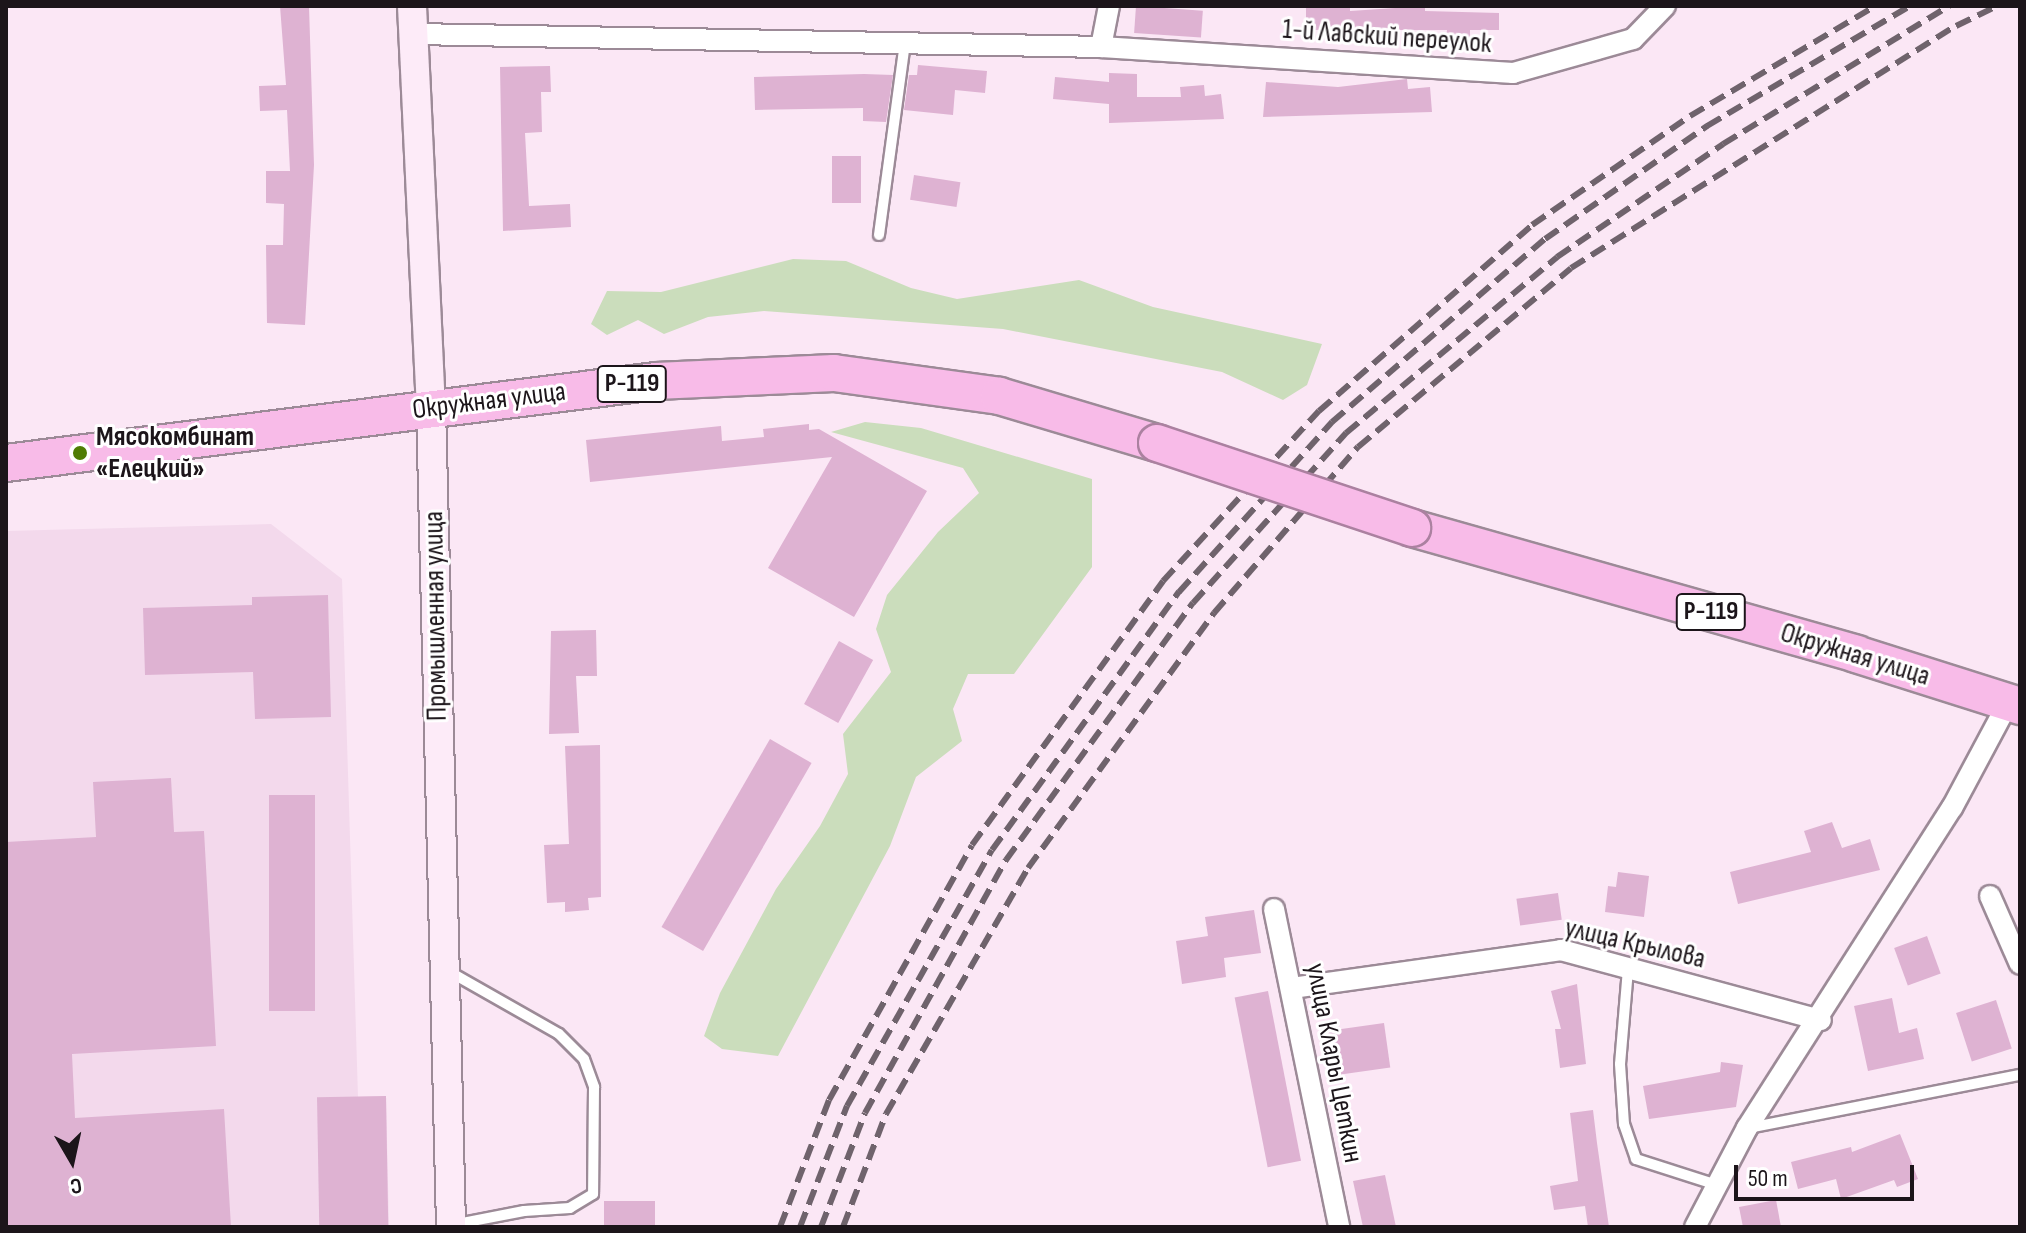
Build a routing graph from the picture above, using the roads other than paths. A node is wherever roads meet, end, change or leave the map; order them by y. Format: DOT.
graph roads {
  1 [pos="412,6"];
  2 [pos="1109,6"];
  3 [pos="1665,6"];
  4 [pos="414,34"];
  5 [pos="905,43"];
  6 [pos="1101,47"];
  7 [pos="879,235"];
  8 [pos="431,407"];
  9 [pos="6,463"];
  10 [pos="2014,704"];
  11 [pos="1990,896"];
  12 [pos="1274,909"];
  13 [pos="2020,964"];
  14 [pos="445,969"];
  15 [pos="1628,969"];
  16 [pos="1292,988"];
  17 [pos="1821,1020"];
  18 [pos="2020,1075"];
  19 [pos="1747,1128"];
  20 [pos="1718,1185"];
  21 [pos="450,1226"];
  22 [pos="1339,1227"];
  23 [pos="1695,1227"];
  1 -- 4 [label="street, Промышленная улица"];
  2 -- 6 [label="street"];
  3 -- 6 [label="street, 1-й Лавский переулок"];
  4 -- 5 [label="street, 1-й Лавский переулок"];
  4 -- 8 [label="street, Промышленная улица"];
  5 -- 6 [label="street, 1-й Лавский переулок"];
  5 -- 7 [label="lane"];
  8 -- 9 [label="highway, Окружная улица / Р-119"];
  8 -- 10 [label="highway, Окружная улица / Р-119, bridge"];
  8 -- 14 [label="street, Промышленная улица"];
  10 -- 17 [label="street"];
  11 -- 13 [label="street"];
  12 -- 16 [label="street, улица Клары Цеткин"];
  14 -- 21 [label="street, Промышленная улица"];
  14 -- 21 [label="lane"];
  15 -- 16 [label="street, улица Крылова"];
  15 -- 17 [label="street, улица Крылова"];
  15 -- 20 [label="lane"];
  16 -- 22 [label="street, улица Клары Цеткин"];
  17 -- 19 [label="street"];
  18 -- 19 [label="lane"];
  19 -- 20 [label="street"];
  20 -- 23 [label="street"];
}
